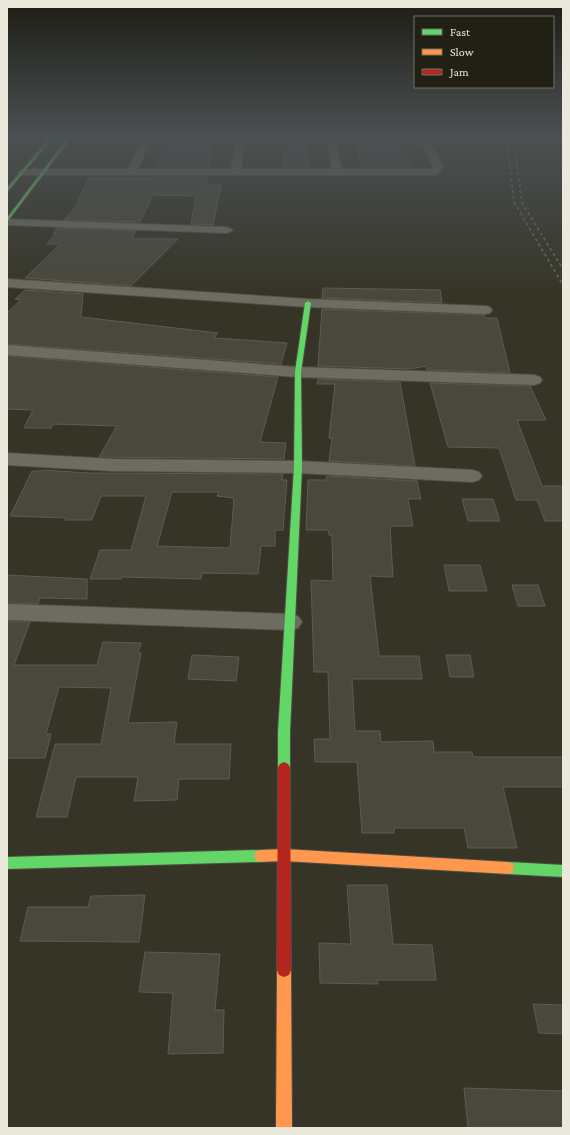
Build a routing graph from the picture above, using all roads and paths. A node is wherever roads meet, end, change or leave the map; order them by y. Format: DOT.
graph roads {
  1 [pos="30,190"];
  2 [pos="7,221"];
  3 [pos="227,230"];
  4 [pos="7,283"];
  5 [pos="308,303"];
  6 [pos="485,310"];
  7 [pos="7,350"];
  8 [pos="298,372"];
  9 [pos="534,380"];
  10 [pos="7,459"];
  11 [pos="298,467"];
  12 [pos="472,476"];
  13 [pos="7,612"];
  14 [pos="290,622"];
  15 [pos="284,856"];
  16 [pos="7,863"];
  17 [pos="563,871"];
  18 [pos="284,1128"];
  1 -- 2 [label="street"];
  2 -- 3 [label="street"];
  4 -- 5 [label="street"];
  5 -- 6 [label="street"];
  5 -- 8 [label="street"];
  7 -- 8 [label="street"];
  8 -- 9 [label="street"];
  8 -- 11 [label="street"];
  10 -- 11 [label="street"];
  11 -- 12 [label="street"];
  11 -- 14 [label="street"];
  13 -- 14 [label="street"];
  14 -- 15 [label="street"];
  15 -- 16 [label="street"];
  15 -- 17 [label="street"];
  15 -- 18 [label="street"];
}
